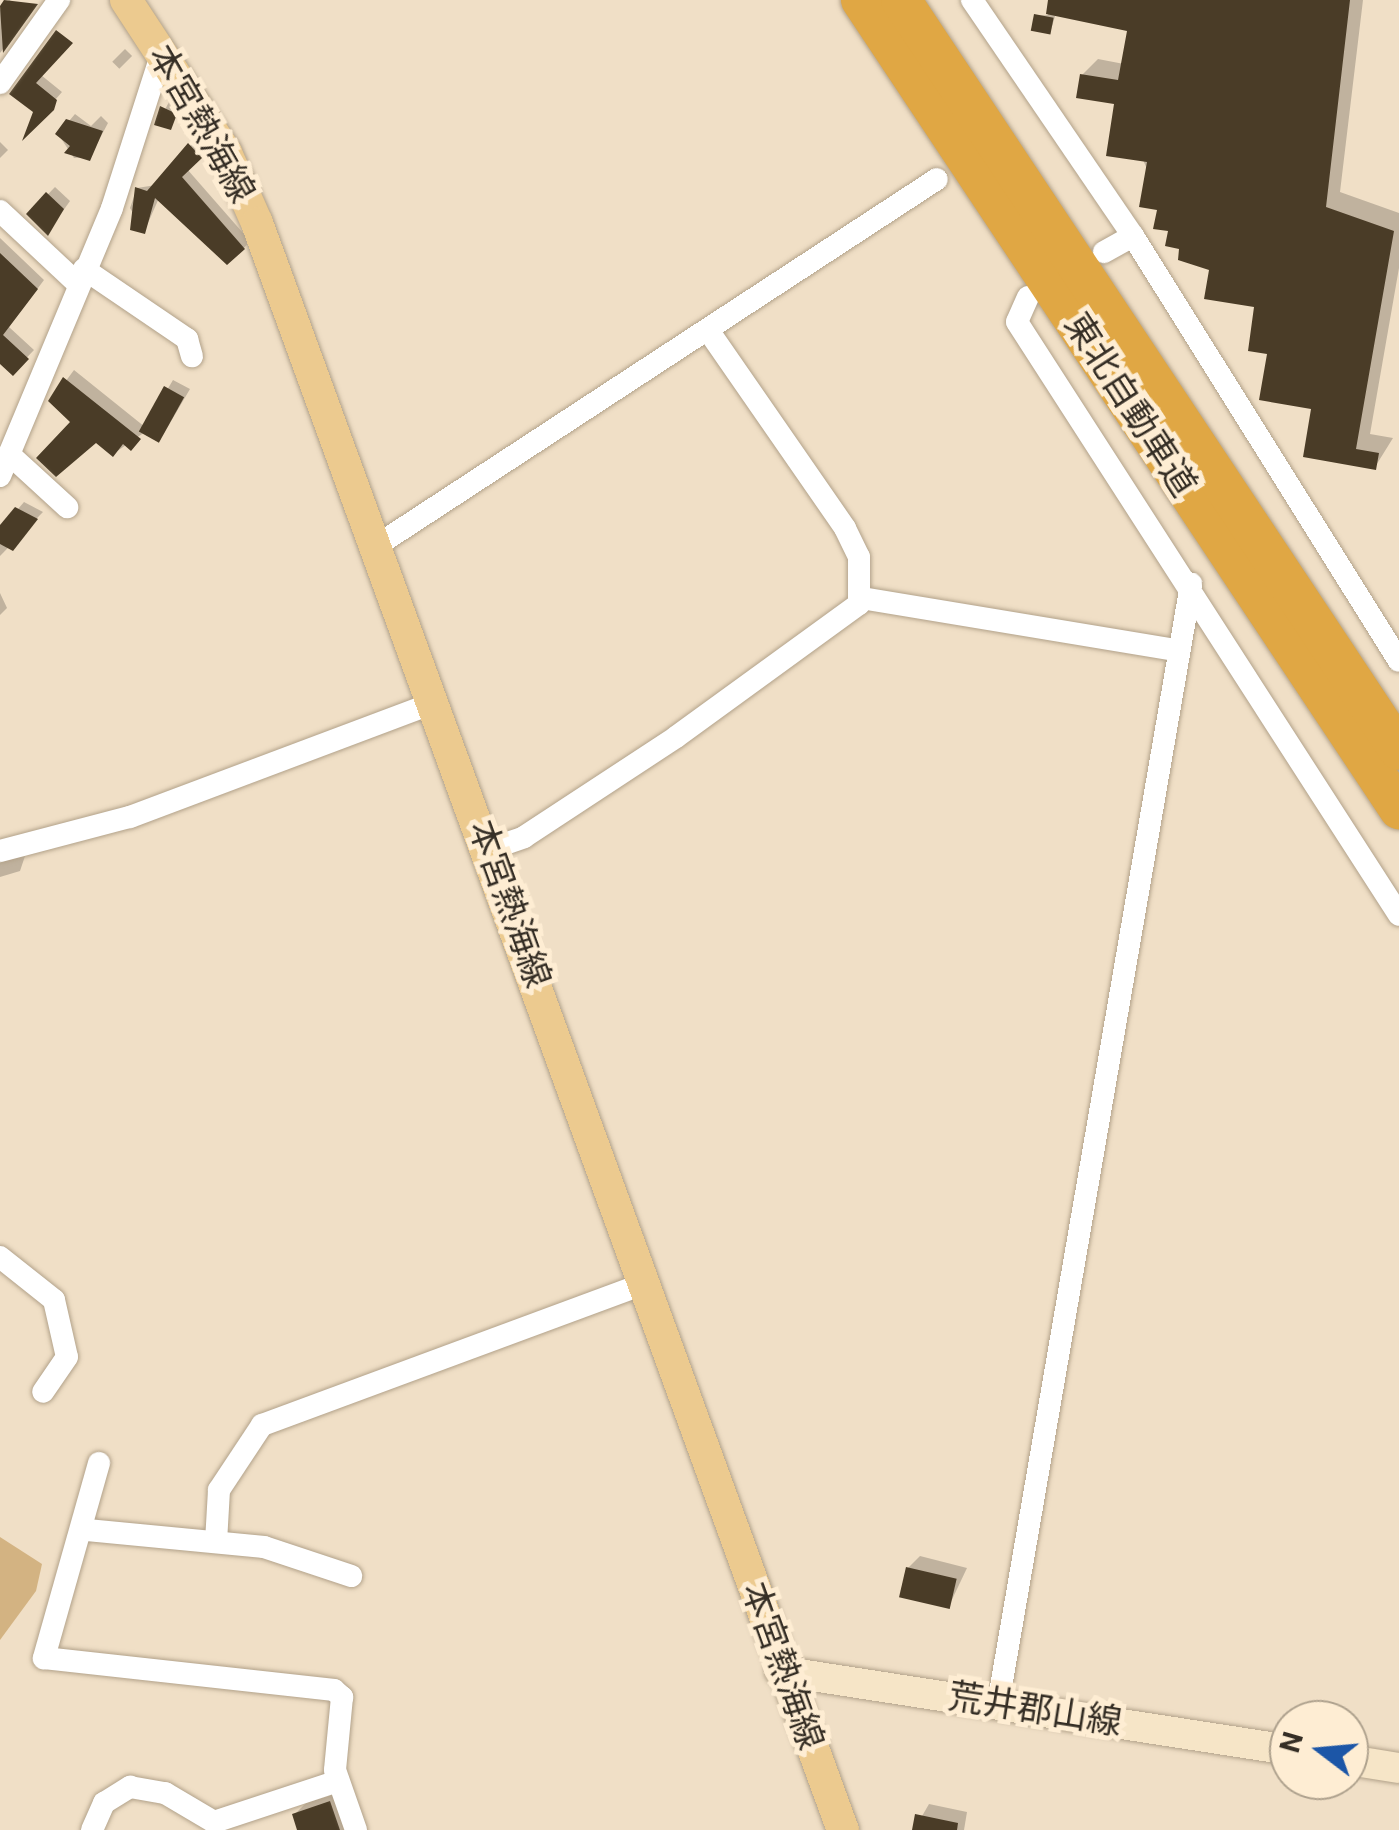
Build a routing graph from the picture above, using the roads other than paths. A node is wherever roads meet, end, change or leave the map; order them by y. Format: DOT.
graph roads {
  1 [pos="60,0"];
  2 [pos="126,0"];
  3 [pos="861,0"];
  4 [pos="900,0"];
  5 [pos="972,0"];
  6 [pos="162,52"];
  7 [pos="0,83"];
  8 [pos="936,179"];
  9 [pos="0,211"];
  10 [pos="1133,236"];
  11 [pos="1104,252"];
  12 [pos="80,276"];
  13 [pos="1028,298"];
  14 [pos="708,330"];
  15 [pos="192,356"];
  16 [pos="5,465"];
  17 [pos="67,508"];
  18 [pos="376,546"];
  19 [pos="1191,584"];
  20 [pos="861,598"];
  21 [pos="1176,650"];
  22 [pos="1399,661"];
  23 [pos="434,702"];
  24 [pos="1399,750"];
  25 [pos="1399,809"];
  26 [pos="490,849"];
  27 [pos="0,851"];
  28 [pos="1399,915"];
  29 [pos="0,1256"];
  30 [pos="645,1283"];
  31 [pos="43,1392"];
  32 [pos="99,1463"];
  33 [pos="87,1530"];
  34 [pos="216,1542"];
  35 [pos="351,1576"];
  36 [pos="780,1672"];
  37 [pos="998,1704"];
  38 [pos="1269,1747"];
  39 [pos="1369,1763"];
  40 [pos="1399,1768"];
  41 [pos="338,1780"];
  42 [pos="92,1830"];
  43 [pos="356,1830"];
  44 [pos="843,1830"];
  1 -- 7 [label="street"];
  2 -- 6 [label="main road, 本宮熱海線"];
  3 -- 25 [label="highway, 東北自動車道"];
  4 -- 24 [label="highway, 東北自動車道"];
  5 -- 10 [label="street"];
  6 -- 12 [label="street"];
  6 -- 18 [label="main road, 本宮熱海線"];
  8 -- 14 [label="street"];
  9 -- 12 [label="street"];
  10 -- 11 [label="street"];
  10 -- 22 [label="street"];
  12 -- 15 [label="street"];
  12 -- 16 [label="street"];
  13 -- 19 [label="street"];
  14 -- 18 [label="street"];
  14 -- 20 [label="street"];
  16 -- 17 [label="street"];
  18 -- 23 [label="main road, 本宮熱海線"];
  19 -- 21 [label="street"];
  19 -- 28 [label="street"];
  20 -- 21 [label="street"];
  20 -- 26 [label="street"];
  21 -- 37 [label="street"];
  23 -- 26 [label="main road, 本宮熱海線"];
  23 -- 27 [label="street"];
  26 -- 30 [label="main road, 本宮熱海線"];
  29 -- 31 [label="street"];
  30 -- 34 [label="street"];
  30 -- 36 [label="main road, 本宮熱海線"];
  32 -- 33 [label="street"];
  33 -- 34 [label="street"];
  33 -- 41 [label="street"];
  34 -- 35 [label="street"];
  36 -- 37 [label="main road, 荒井郡山線"];
  36 -- 44 [label="main road, 本宮熱海線"];
  37 -- 38 [label="main road, 荒井郡山線"];
  39 -- 40 [label="main road"];
  41 -- 42 [label="street"];
  41 -- 43 [label="street"];
}
